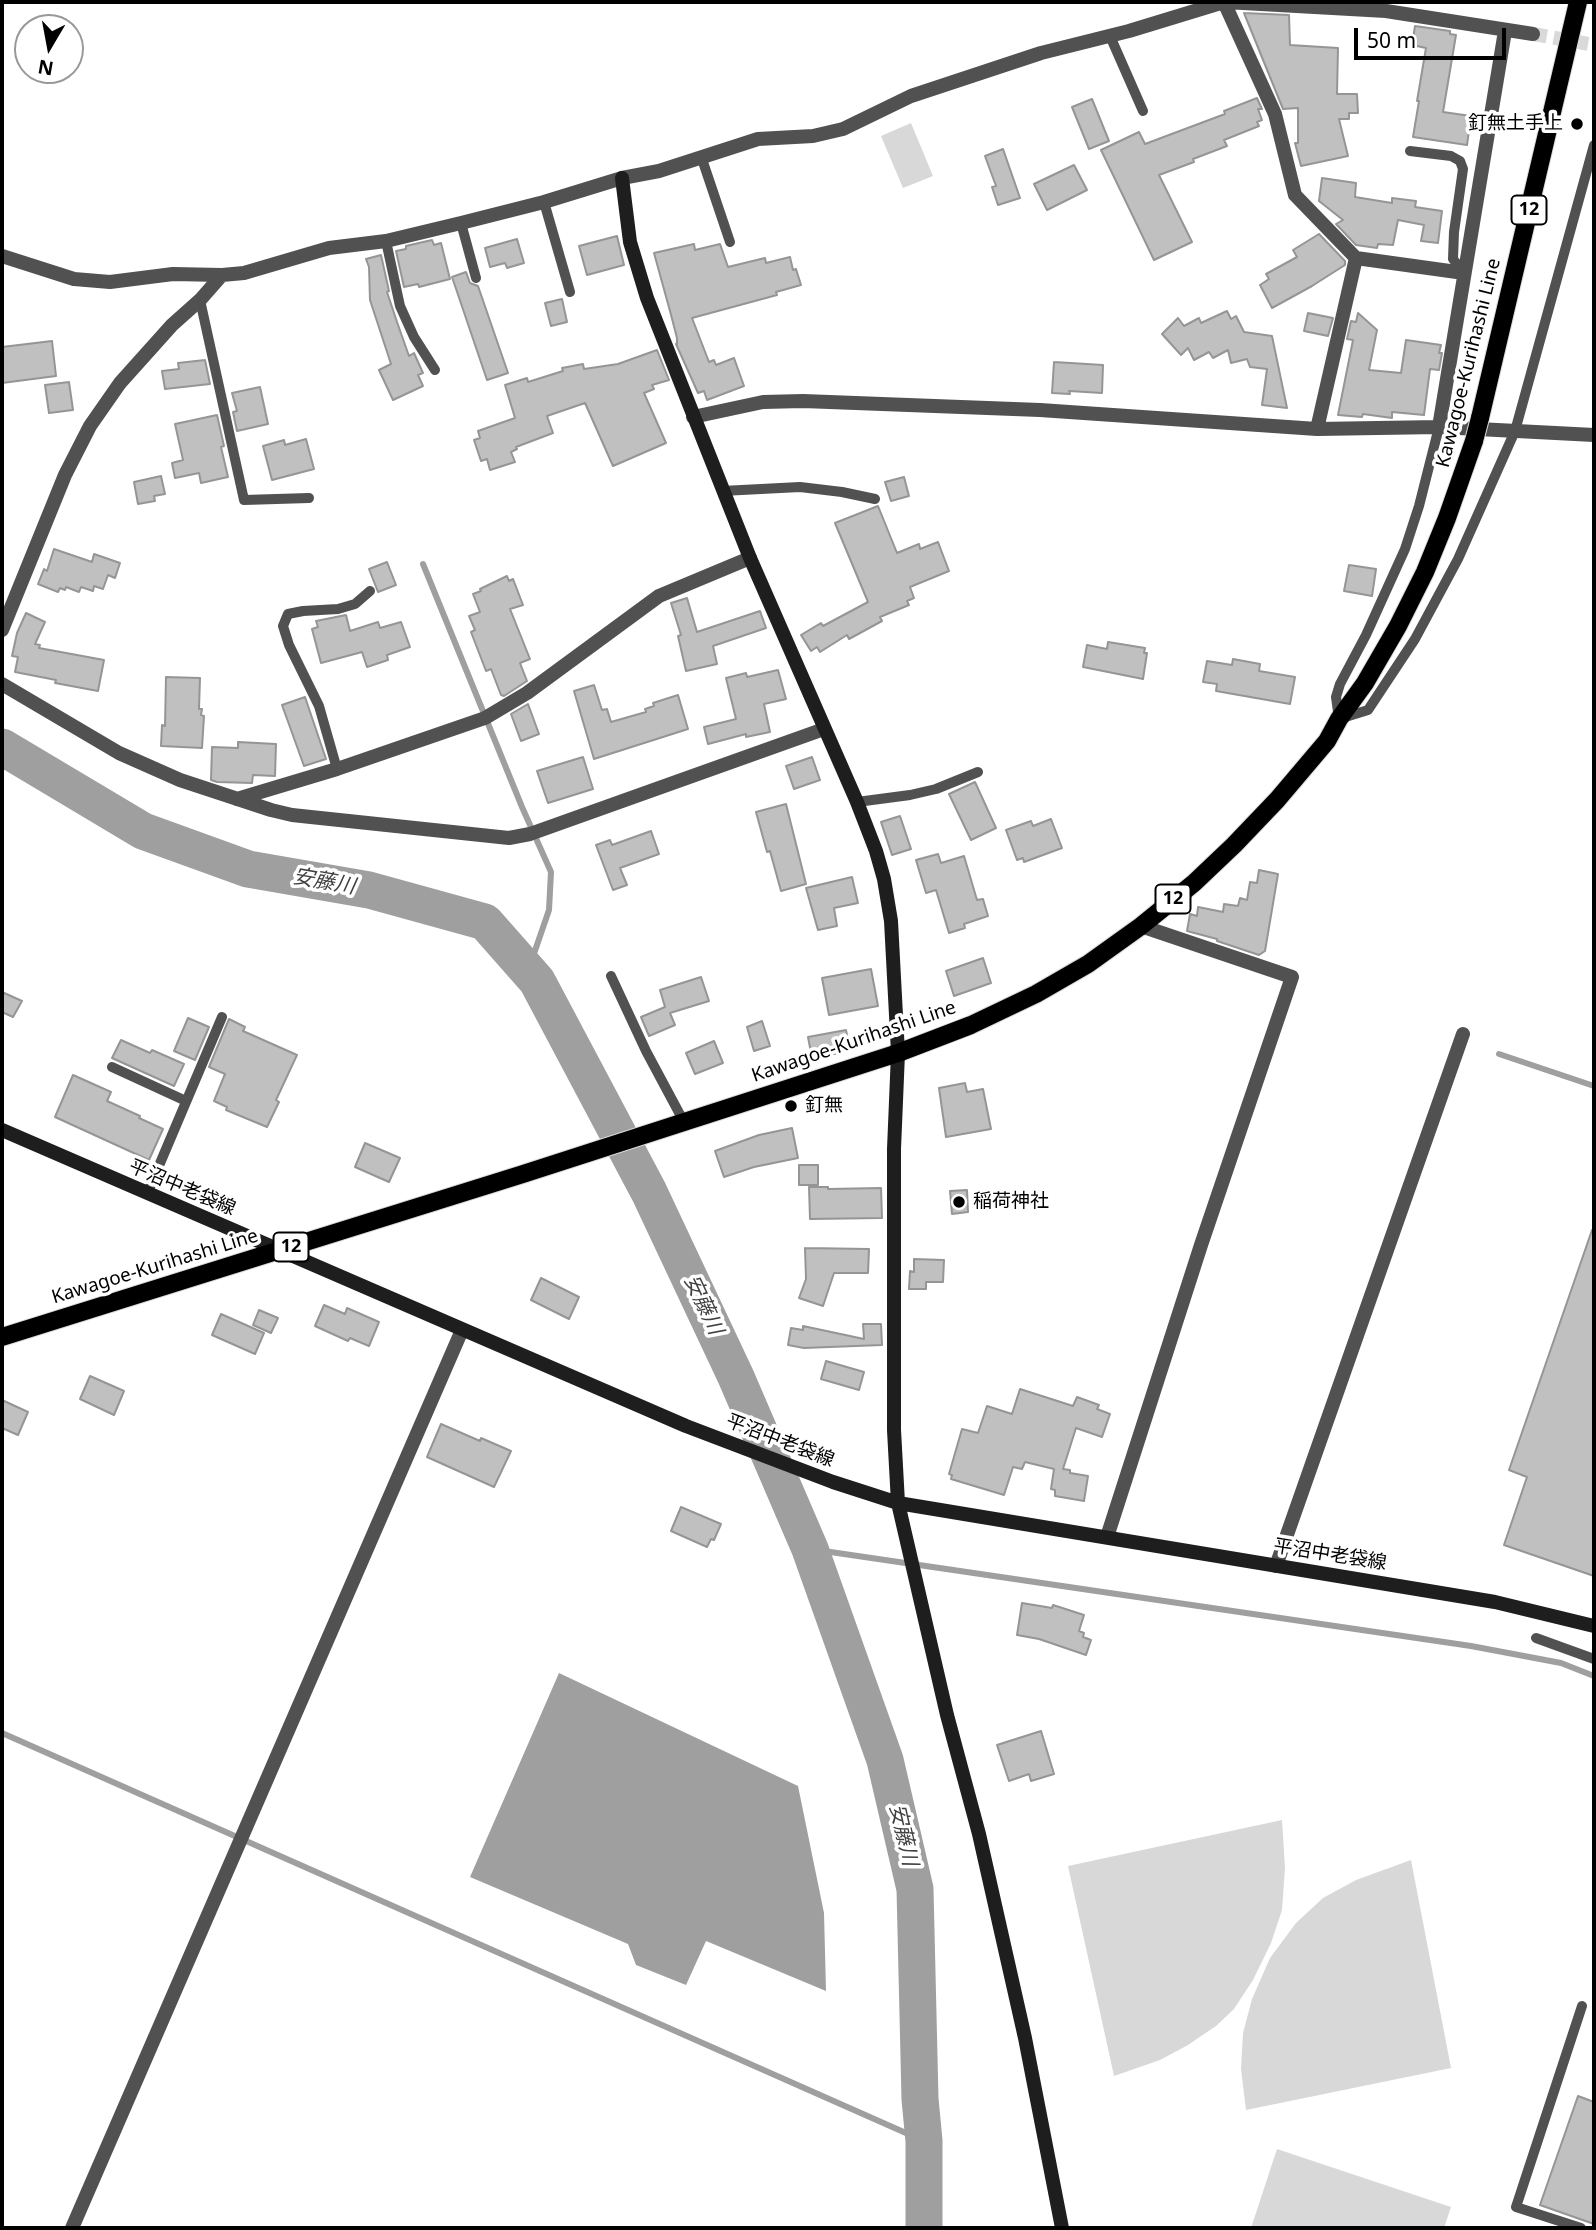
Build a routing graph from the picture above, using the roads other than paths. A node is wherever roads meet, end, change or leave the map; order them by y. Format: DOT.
graph roads {
  1 [pos="1224,2"];
  2 [pos="1578,2"];
  3 [pos="1505,31"];
  4 [pos="1533,34"];
  5 [pos="1110,36"];
  6 [pos="1143,111"];
  7 [pos="1594,145"];
  8 [pos="1410,151"];
  9 [pos="702,159"];
  10 [pos="622,178"];
  11 [pos="544,202"];
  12 [pos="461,223"];
  13 [pos="386,240"];
  14 [pos="730,242"];
  15 [pos="2,256"];
  16 [pos="1356,258"];
  17 [pos="1464,273"];
  18 [pos="222,275"];
  19 [pos="476,278"];
  20 [pos="570,292"];
  21 [pos="200,300"];
  22 [pos="435,370"];
  23 [pos="693,417"];
  24 [pos="1439,427"];
  25 [pos="1317,429"];
  26 [pos="1515,431"];
  27 [pos="1594,435"];
  28 [pos="722,491"];
  29 [pos="309,498"];
  30 [pos="875,499"];
  31 [pos="750,558"];
  32 [pos="370,591"];
  33 [pos="2,630"];
  34 [pos="2,684"];
  35 [pos="1339,719"];
  36 [pos="824,729"];
  37 [pos="338,769"];
  38 [pos="978,772"];
  39 [pos="237,799"];
  40 [pos="857,802"];
  41 [pos="1141,926"];
  42 [pos="611,976"];
  43 [pos="222,1017"];
  44 [pos="1463,1034"];
  45 [pos="898,1053"];
  46 [pos="112,1067"];
  47 [pos="186,1101"];
  48 [pos="677,1124"];
  49 [pos="2,1130"];
  50 [pos="147,1194"];
  51 [pos="279,1251"];
  52 [pos="462,1330"];
  53 [pos="2,1337"];
  54 [pos="898,1503"];
  55 [pos="1107,1537"];
  56 [pos="1276,1566"];
  57 [pos="1594,1626"];
  58 [pos="1536,1638"];
  59 [pos="1594,1658"];
  60 [pos="1582,2006"];
  61 [pos="72,2228"];
  62 [pos="1062,2228"];
  63 [pos="1581,2228"];
  1 -- 3 [label="street"];
  1 -- 5 [label="street"];
  1 -- 16 [label="street"];
  2 -- 35 [label="main road, Kawagoe-Kurihashi Line / 12, bridge"];
  3 -- 4 [label="street"];
  3 -- 17 [label="street"];
  5 -- 6 [label="lane"];
  5 -- 9 [label="street"];
  7 -- 26 [label="lane"];
  8 -- 17 [label="lane"];
  9 -- 10 [label="street"];
  9 -- 14 [label="lane"];
  10 -- 11 [label="street"];
  10 -- 23 [label="street"];
  11 -- 12 [label="street"];
  11 -- 20 [label="lane"];
  12 -- 13 [label="street"];
  12 -- 19 [label="lane"];
  13 -- 18 [label="street"];
  13 -- 22 [label="lane"];
  15 -- 18 [label="street"];
  16 -- 17 [label="street"];
  16 -- 25 [label="street"];
  17 -- 24 [label="street"];
  18 -- 21 [label="street"];
  21 -- 29 [label="lane"];
  21 -- 33 [label="street"];
  23 -- 25 [label="street"];
  23 -- 28 [label="street"];
  24 -- 25 [label="street"];
  24 -- 26 [label="street"];
  24 -- 35 [label="lane"];
  26 -- 27 [label="street"];
  26 -- 35 [label="lane"];
  28 -- 30 [label="lane"];
  28 -- 31 [label="street"];
  31 -- 36 [label="street"];
  31 -- 37 [label="street"];
  32 -- 37 [label="lane"];
  34 -- 39 [label="street"];
  35 -- 41 [label="main road, Kawagoe-Kurihashi Line / 12"];
  36 -- 39 [label="street"];
  36 -- 40 [label="street"];
  37 -- 39 [label="street"];
  38 -- 40 [label="lane"];
  40 -- 45 [label="street"];
  41 -- 45 [label="main road, Kawagoe-Kurihashi Line / 12"];
  41 -- 55 [label="street"];
  42 -- 48 [label="lane"];
  43 -- 47 [label="lane"];
  44 -- 56 [label="street"];
  45 -- 48 [label="main road, Kawagoe-Kurihashi Line / 12"];
  45 -- 54 [label="street"];
  46 -- 47 [label="lane"];
  47 -- 50 [label="lane"];
  48 -- 51 [label="main road, Kawagoe-Kurihashi Line / 12"];
  49 -- 50 [label="street, 平沼中老袋線"];
  50 -- 51 [label="street, 平沼中老袋線"];
  51 -- 52 [label="street, 平沼中老袋線"];
  51 -- 53 [label="main road, Kawagoe-Kurihashi Line / 12"];
  52 -- 54 [label="street, 平沼中老袋線"];
  52 -- 61 [label="street"];
  54 -- 55 [label="street, 平沼中老袋線"];
  54 -- 62 [label="street"];
  55 -- 56 [label="street, 平沼中老袋線"];
  56 -- 57 [label="street, 平沼中老袋線"];
  58 -- 59 [label="lane"];
  60 -- 63 [label="lane"];
}
